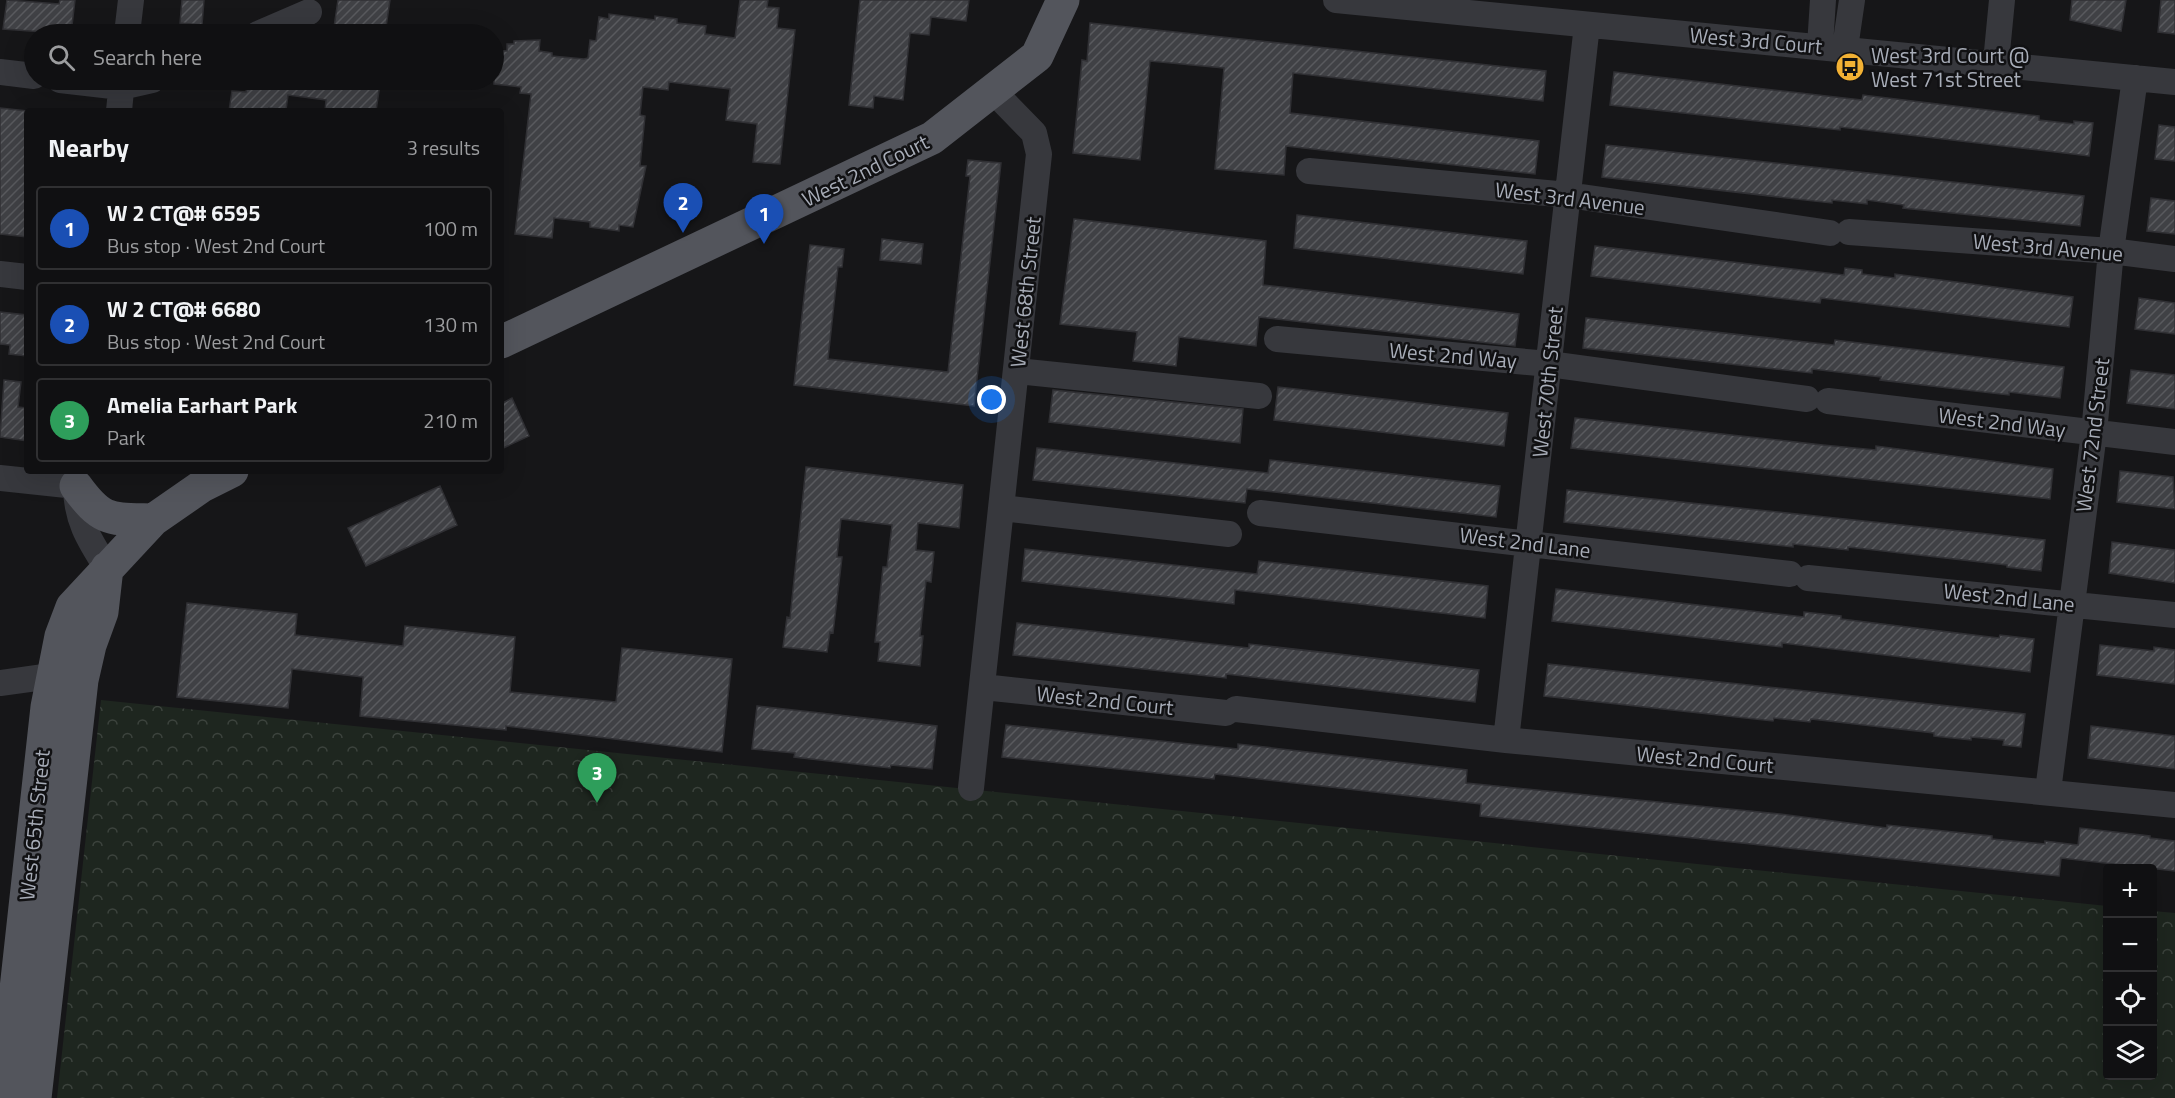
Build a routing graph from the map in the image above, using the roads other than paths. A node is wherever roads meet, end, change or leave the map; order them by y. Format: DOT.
graph roads {
  1 [pos="131,0"];
  2 [pos="1040,0"];
  3 [pos="1063,0"];
  4 [pos="1336,0"];
  5 [pos="1823,0"];
  6 [pos="1852,0"];
  7 [pos="2002,0"];
  8 [pos="309,12"];
  9 [pos="129,24"];
  10 [pos="281,24"];
  11 [pos="1587,26"];
  12 [pos="1820,46"];
  13 [pos="1845,48"];
  14 [pos="1996,62"];
  15 [pos="0,72"];
  16 [pos="24,75"];
  17 [pos="2135,78"];
  18 [pos="2175,82"];
  19 [pos="994,92"];
  20 [pos="1309,171"];
  21 [pos="1568,195"];
  22 [pos="2110,251"];
  23 [pos="2175,259"];
  24 [pos="0,274"];
  25 [pos="24,277"];
  26 [pos="1277,339"];
  27 [pos="504,341"];
  28 [pos="1549,364"];
  29 [pos="1017,371"];
  30 [pos="1259,396"];
  31 [pos="2094,433"];
  32 [pos="2175,442"];
  33 [pos="226,474"];
  34 [pos="0,478"];
  35 [pos="77,478"];
  36 [pos="1002,508"];
  37 [pos="1260,513"];
  38 [pos="153,520"];
  39 [pos="1229,534"];
  40 [pos="1528,542"];
  41 [pos="107,568"];
  42 [pos="2070,603"];
  43 [pos="2175,615"];
  44 [pos="51,676"];
  45 [pos="0,685"];
  46 [pos="983,687"];
  47 [pos="46,707"];
  48 [pos="1506,740"];
  49 [pos="971,788"];
  50 [pos="2048,791"];
  51 [pos="2175,805"];
  52 [pos="18,1038"];
  53 [pos="4,1098"];
  54 [pos="35,1098"];
  1 -- 9 [label="street"];
  2 -- 19 [label="main road"];
  3 -- 19 [label="main road"];
  4 -- 11 [label="street, West 3rd Court"];
  5 -- 12 [label="street"];
  6 -- 13 [label="street"];
  7 -- 14 [label="street"];
  8 -- 10 [label="street"];
  11 -- 12 [label="street, West 3rd Court"];
  11 -- 21 [label="street, West 70th Street"];
  12 -- 13 [label="street, West 3rd Court"];
  13 -- 14 [label="street, West 3rd Court"];
  14 -- 17 [label="street, West 3rd Court"];
  15 -- 16 [label="street"];
  17 -- 18 [label="street, West 3rd Court"];
  17 -- 22 [label="street, West 72nd Street"];
  19 -- 27 [label="main road, West 2nd Court"];
  19 -- 29 [label="street, West 68th Street"];
  20 -- 21 [label="street, West 3rd Avenue"];
  21 -- 22 [label="street, West 3rd Avenue"];
  21 -- 28 [label="street, West 70th Street"];
  22 -- 23 [label="street, West 3rd Avenue"];
  22 -- 31 [label="street, West 72nd Street"];
  24 -- 25 [label="street"];
  26 -- 28 [label="street, West 2nd Way"];
  28 -- 31 [label="street, West 2nd Way"];
  28 -- 40 [label="street, West 70th Street"];
  29 -- 30 [label="street"];
  29 -- 36 [label="street, West 68th Street"];
  31 -- 32 [label="street, West 2nd Way"];
  31 -- 42 [label="street, West 72nd Street"];
  33 -- 38 [label="main road"];
  34 -- 35 [label="street"];
  35 -- 38 [label="main road"];
  35 -- 41 [label="street"];
  36 -- 39 [label="street"];
  36 -- 46 [label="street, West 68th Street"];
  37 -- 40 [label="street, West 2nd Lane"];
  38 -- 41 [label="main road"];
  40 -- 42 [label="street, West 2nd Lane"];
  40 -- 48 [label="street, West 70th Street"];
  41 -- 44 [label="main road, West 65th Street"];
  41 -- 52 [label="main road, West 65th Street"];
  42 -- 43 [label="street, West 2nd Lane"];
  42 -- 50 [label="street, West 72nd Street"];
  44 -- 45 [label="street"];
  44 -- 47 [label="main road, West 65th Street"];
  45 -- 47 [label="street"];
  46 -- 48 [label="street, West 2nd Court"];
  46 -- 49 [label="street, West 68th Street"];
  47 -- 52 [label="main road, West 65th Street"];
  48 -- 50 [label="street, West 2nd Court"];
  50 -- 51 [label="street, West 2nd Court"];
  52 -- 53 [label="main road, West 65th Street"];
  52 -- 54 [label="main road, West 65th Street"];
}
